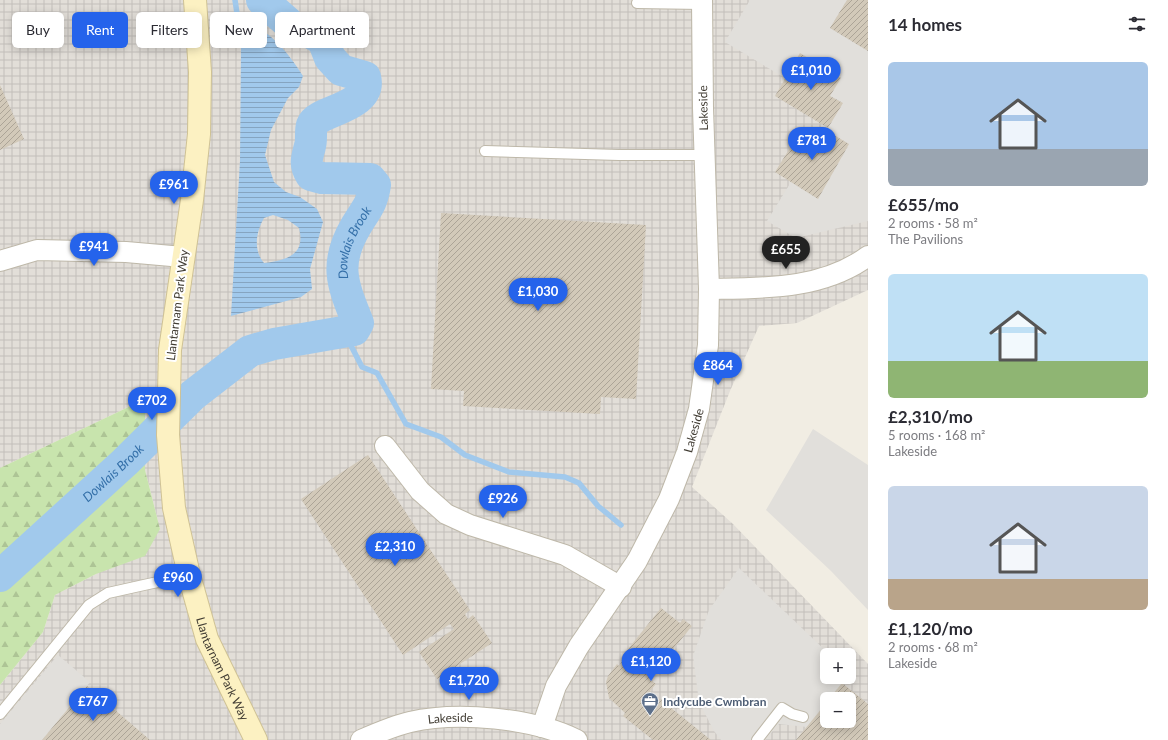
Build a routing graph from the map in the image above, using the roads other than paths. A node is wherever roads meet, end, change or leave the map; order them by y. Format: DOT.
graph roads {
  1 [pos="195,0"];
  2 [pos="702,2"];
  3 [pos="637,3"];
  4 [pos="485,150"];
  5 [pos="704,155"];
  6 [pos="183,256"];
  7 [pos="868,256"];
  8 [pos="0,261"];
  9 [pos="709,289"];
  10 [pos="385,446"];
  11 [pos="189,575"];
  12 [pos="620,587"];
  13 [pos="0,714"];
  14 [pos="803,717"];
  15 [pos="542,727"];
  16 [pos="256,740"];
  17 [pos="361,740"];
  18 [pos="578,740"];
  19 [pos="757,740"];
  1 -- 6 [label="street, Llantarnam Park Way"];
  2 -- 3 [label="lane"];
  2 -- 5 [label="street, Lakeside"];
  4 -- 5 [label="lane"];
  5 -- 9 [label="street, Lakeside"];
  6 -- 8 [label="street"];
  6 -- 11 [label="street, Llantarnam Park Way"];
  7 -- 9 [label="street"];
  9 -- 12 [label="street, Lakeside"];
  10 -- 12 [label="street"];
  11 -- 13 [label="lane"];
  11 -- 16 [label="street, Llantarnam Park Way"];
  12 -- 15 [label="street, Lakeside"];
  14 -- 19 [label="lane"];
  15 -- 17 [label="street, Lakeside"];
  15 -- 18 [label="street, Lakeside"];
}
